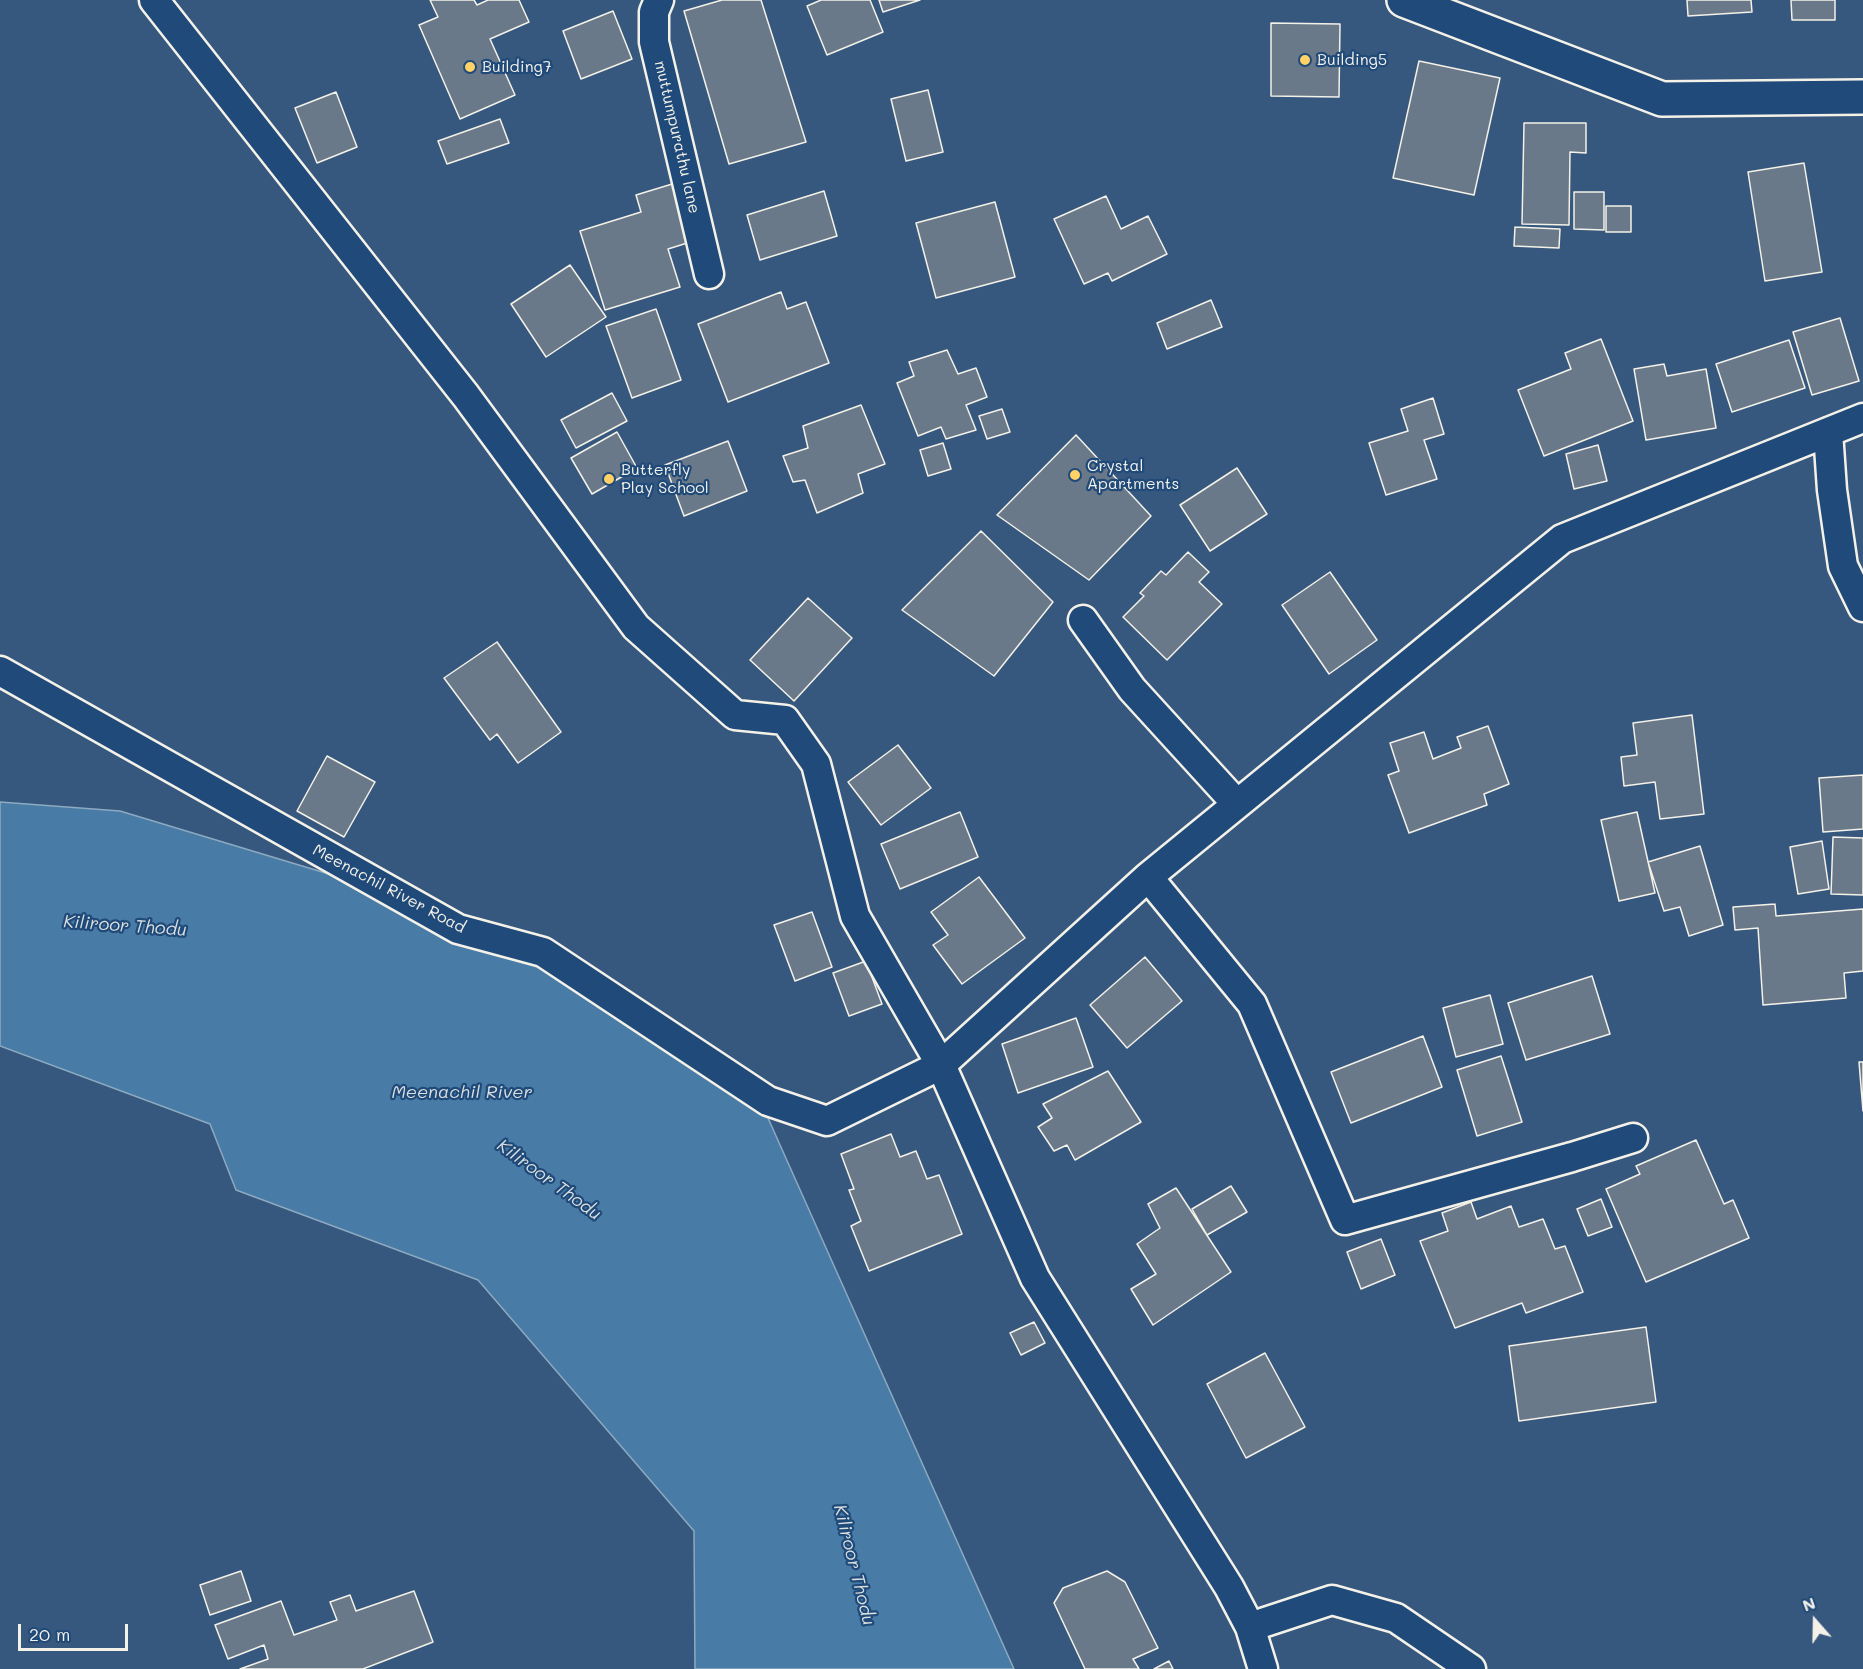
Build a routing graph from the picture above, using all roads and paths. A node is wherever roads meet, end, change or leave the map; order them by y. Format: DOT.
graph roads {
  1 [pos="154,0"];
  2 [pos="658,0"];
  3 [pos="1404,0"];
  4 [pos="1863,97"];
  5 [pos="709,274"];
  6 [pos="1863,418"];
  7 [pos="1828,432"];
  8 [pos="1863,607"];
  9 [pos="1083,620"];
  10 [pos="0,671"];
  11 [pos="1236,803"];
  12 [pos="1148,877"];
  13 [pos="941,1065"];
  14 [pos="1634,1137"];
  15 [pos="1250,1627"];
  16 [pos="1263,1669"];
  17 [pos="1470,1669"];
  1 -- 13 [label="street"];
  2 -- 5 [label="street, muttumpurathu lane"];
  3 -- 4 [label="main road"];
  6 -- 7 [label="street, Meenachil River Road"];
  7 -- 8 [label="street"];
  7 -- 11 [label="street, Meenachil River Road"];
  9 -- 11 [label="street"];
  10 -- 13 [label="street, Meenachil River Road"];
  11 -- 12 [label="street, Meenachil River Road"];
  12 -- 13 [label="street, Meenachil River Road"];
  12 -- 14 [label="street"];
  13 -- 15 [label="street"];
  15 -- 16 [label="street"];
  15 -- 17 [label="street"];
}
